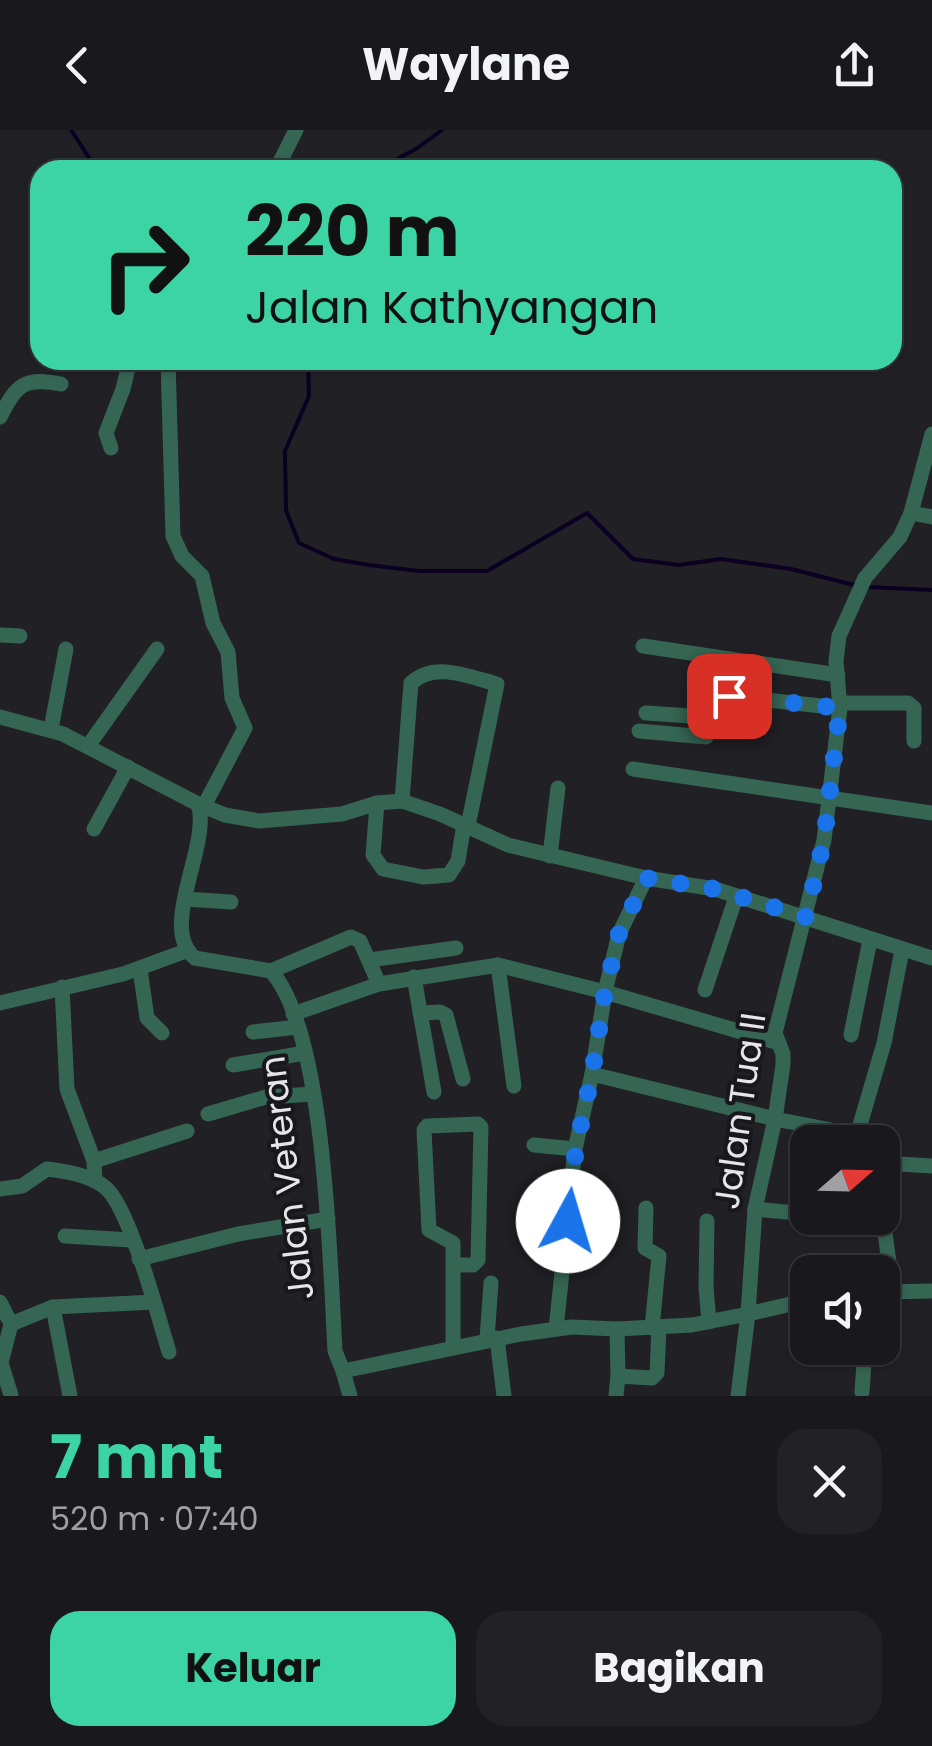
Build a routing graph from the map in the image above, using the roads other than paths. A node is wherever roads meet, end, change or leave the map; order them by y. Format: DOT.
graph roads {
  1 [pos="296,130"];
  2 [pos="281,160"];
  3 [pos="127,370"];
  4 [pos="171,370"];
  5 [pos="61,384"];
  6 [pos="0,416"];
  7 [pos="932,434"];
  8 [pos="104,437"];
  9 [pos="912,513"];
  10 [pos="932,516"];
  11 [pos="0,635"];
  12 [pos="20,636"];
  13 [pos="643,646"];
  14 [pos="66,649"];
  15 [pos="156,649"];
  16 [pos="838,675"];
  17 [pos="840,706"];
  18 [pos="646,713"];
  19 [pos="0,717"];
  20 [pos="706,717"];
  21 [pos="51,729"];
  22 [pos="639,731"];
  23 [pos="914,740"];
  24 [pos="88,746"];
  25 [pos="128,767"];
  26 [pos="633,769"];
  27 [pos="558,788"];
  28 [pos="829,796"];
  29 [pos="402,801"];
  30 [pos="377,803"];
  31 [pos="201,805"];
  32 [pos="932,813"];
  33 [pos="466,825"];
  34 [pos="94,829"];
  35 [pos="550,856"];
  36 [pos="646,878"];
  37 [pos="736,897"];
  38 [pos="185,899"];
  39 [pos="232,902"];
  40 [pos="806,917"];
  41 [pos="870,940"];
  42 [pos="456,948"];
  43 [pos="902,950"];
  44 [pos="186,951"];
  45 [pos="932,958"];
  46 [pos="369,960"];
  47 [pos="498,966"];
  48 [pos="140,968"];
  49 [pos="272,971"];
  50 [pos="414,977"];
  51 [pos="379,984"];
  52 [pos="62,987"];
  53 [pos="706,990"];
  54 [pos="605,992"];
  55 [pos="0,1003"];
  56 [pos="420,1013"];
  57 [pos="295,1020"];
  58 [pos="253,1032"];
  59 [pos="162,1033"];
  60 [pos="851,1035"];
  61 [pos="779,1043"];
  62 [pos="305,1053"];
  63 [pos="232,1065"];
  64 [pos="592,1074"];
  65 [pos="463,1079"];
  66 [pos="514,1086"];
  67 [pos="434,1092"];
  68 [pos="313,1094"];
  69 [pos="208,1114"];
  70 [pos="775,1119"];
  71 [pos="811,1125"];
  72 [pos="866,1125"];
  73 [pos="187,1130"];
  74 [pos="534,1146"];
  75 [pos="576,1148"];
  76 [pos="94,1161"];
  77 [pos="900,1162"];
  78 [pos="932,1166"];
  79 [pos="94,1181"];
  80 [pos="0,1189"];
  81 [pos="646,1208"];
  82 [pos="755,1208"];
  83 [pos="790,1212"];
  84 [pos="328,1219"];
  85 [pos="707,1221"];
  86 [pos="66,1236"];
  87 [pos="131,1240"];
  88 [pos="139,1259"];
  89 [pos="453,1265"];
  90 [pos="491,1284"];
  91 [pos="900,1292"];
  92 [pos="932,1292"];
  93 [pos="0,1302"];
  94 [pos="154,1302"];
  95 [pos="790,1304"];
  96 [pos="52,1308"];
  97 [pos="748,1314"];
  98 [pos="709,1322"];
  99 [pos="11,1324"];
  100 [pos="655,1328"];
  101 [pos="556,1329"];
  102 [pos="618,1330"];
  103 [pos="492,1339"];
  104 [pos="453,1346"];
  105 [pos="169,1352"];
  106 [pos="864,1365"];
  107 [pos="343,1370"];
  108 [pos="618,1376"];
  109 [pos="862,1392"];
  110 [pos="10,1396"];
  111 [pos="70,1396"];
  112 [pos="350,1396"];
  113 [pos="504,1396"];
  114 [pos="616,1396"];
  115 [pos="738,1396"];
  1 -- 2 [label="street"];
  3 -- 8 [label="street"];
  4 -- 31 [label="street"];
  5 -- 6 [label="street"];
  7 -- 9 [label="street, Jalan Tua II"];
  9 -- 10 [label="street"];
  9 -- 16 [label="street, Jalan Tua II"];
  11 -- 12 [label="street"];
  13 -- 16 [label="street"];
  14 -- 21 [label="street"];
  15 -- 24 [label="street"];
  16 -- 17 [label="street, Jalan Tua II"];
  17 -- 20 [label="street"];
  17 -- 23 [label="street"];
  17 -- 28 [label="street, Jalan Tua II"];
  18 -- 20 [label="street"];
  19 -- 21 [label="street"];
  20 -- 22 [label="street"];
  21 -- 24 [label="street"];
  24 -- 25 [label="street"];
  25 -- 31 [label="street"];
  25 -- 34 [label="street"];
  26 -- 28 [label="street"];
  27 -- 35 [label="street"];
  28 -- 32 [label="street"];
  28 -- 40 [label="street, Jalan Tua II"];
  29 -- 30 [label="street"];
  29 -- 33 [label="street"];
  29 -- 33 [label="street"];
  30 -- 31 [label="street"];
  30 -- 33 [label="street"];
  31 -- 38 [label="street"];
  33 -- 35 [label="street"];
  35 -- 36 [label="street"];
  36 -- 37 [label="street"];
  36 -- 54 [label="street"];
  37 -- 40 [label="street"];
  37 -- 53 [label="street"];
  38 -- 39 [label="street"];
  38 -- 44 [label="street"];
  40 -- 41 [label="street"];
  40 -- 61 [label="street, Jalan Tua II"];
  41 -- 43 [label="street"];
  41 -- 60 [label="street"];
  42 -- 46 [label="street"];
  43 -- 45 [label="street"];
  43 -- 72 [label="street"];
  44 -- 48 [label="street"];
  44 -- 49 [label="street"];
  46 -- 49 [label="street"];
  46 -- 51 [label="street"];
  47 -- 50 [label="street"];
  47 -- 54 [label="street"];
  47 -- 66 [label="street"];
  48 -- 52 [label="street"];
  48 -- 59 [label="street"];
  49 -- 57 [label="street, Jalan Veteran"];
  50 -- 51 [label="street"];
  50 -- 56 [label="street"];
  51 -- 57 [label="street"];
  52 -- 55 [label="street"];
  52 -- 76 [label="street"];
  54 -- 61 [label="street"];
  54 -- 64 [label="street"];
  56 -- 65 [label="street"];
  56 -- 67 [label="street"];
  57 -- 58 [label="street"];
  57 -- 62 [label="street, Jalan Veteran"];
  61 -- 70 [label="street, Jalan Tua II"];
  62 -- 63 [label="street"];
  62 -- 68 [label="street, Jalan Veteran"];
  64 -- 70 [label="street"];
  64 -- 75 [label="street"];
  68 -- 69 [label="street"];
  68 -- 84 [label="street, Jalan Veteran"];
  70 -- 71 [label="street"];
  70 -- 82 [label="street, Jalan Tua II"];
  73 -- 76 [label="street"];
  74 -- 75 [label="street"];
  75 -- 101 [label="street"];
  76 -- 79 [label="street"];
  77 -- 78 [label="street"];
  79 -- 80 [label="street"];
  79 -- 87 [label="street"];
  81 -- 100 [label="street"];
  82 -- 83 [label="street"];
  82 -- 97 [label="street, Jalan Tua II"];
  84 -- 88 [label="street"];
  84 -- 107 [label="street, Jalan Veteran"];
  85 -- 98 [label="street"];
  86 -- 87 [label="street"];
  87 -- 88 [label="street"];
  88 -- 94 [label="street"];
  89 -- 89 [label="street"];
  89 -- 104 [label="street"];
  90 -- 103 [label="street"];
  91 -- 92 [label="street"];
  93 -- 99 [label="street"];
  94 -- 96 [label="street"];
  94 -- 105 [label="street"];
  95 -- 97 [label="street"];
  96 -- 99 [label="street"];
  96 -- 111 [label="street"];
  97 -- 98 [label="street"];
  97 -- 115 [label="street, Jalan Tua II"];
  98 -- 100 [label="street"];
  99 -- 110 [label="street"];
  100 -- 102 [label="street"];
  100 -- 108 [label="street"];
  101 -- 102 [label="street"];
  101 -- 103 [label="street"];
  102 -- 108 [label="street"];
  103 -- 104 [label="street"];
  103 -- 113 [label="street"];
  104 -- 107 [label="street"];
  106 -- 109 [label="street"];
  107 -- 112 [label="street, Jalan Veteran"];
  108 -- 114 [label="street"];
}
